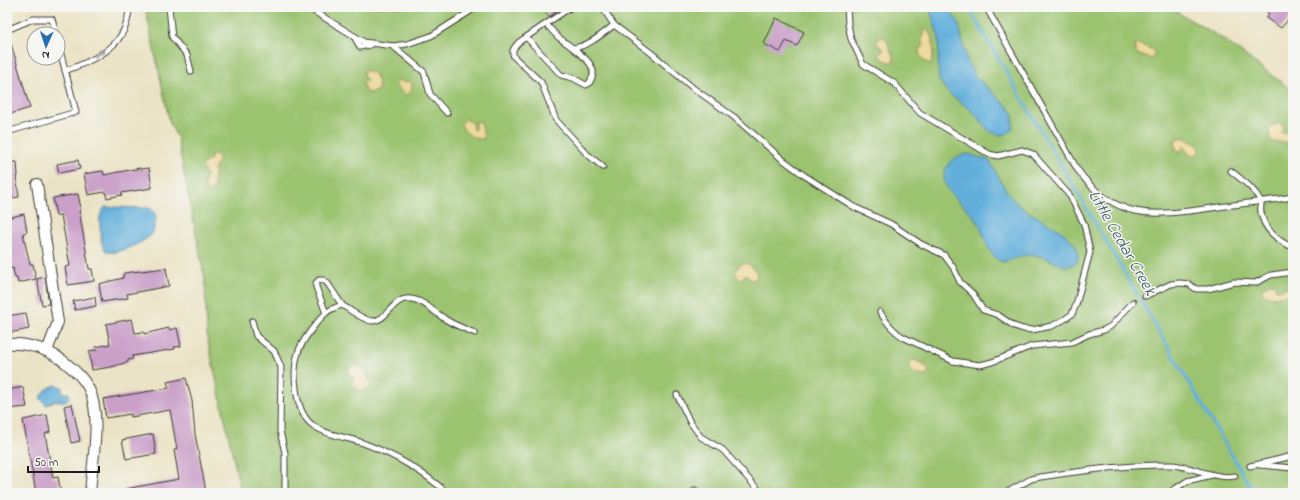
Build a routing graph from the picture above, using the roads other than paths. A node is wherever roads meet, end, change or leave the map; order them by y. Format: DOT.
graph roads {
  1 [pos="129,7"];
  2 [pos="170,7"];
  3 [pos="307,7"];
  4 [pos="477,7"];
  5 [pos="571,7"];
  6 [pos="602,7"];
  7 [pos="847,7"];
  8 [pos="986,7"];
  9 [pos="546,24"];
  10 [pos="614,24"];
  11 [pos="54,26"];
  12 [pos="7,30"];
  13 [pos="526,38"];
  14 [pos="392,46"];
  15 [pos="573,48"];
  16 [pos="64,66"];
  17 [pos="192,70"];
  18 [pos="65,71"];
  19 [pos="447,112"];
  20 [pos="7,132"];
  21 [pos="603,167"];
  22 [pos="1231,172"];
  23 [pos="37,184"];
  24 [pos="1293,197"];
  25 [pos="1261,202"];
  26 [pos="1293,247"];
  27 [pos="1293,272"];
  28 [pos="1145,296"];
  29 [pos="1133,302"];
  30 [pos="342,305"];
  31 [pos="880,312"];
  32 [pos="326,313"];
  33 [pos="252,321"];
  34 [pos="475,333"];
  35 [pos="7,344"];
  36 [pos="47,351"];
  37 [pos="677,395"];
  38 [pos="1293,456"];
  39 [pos="1293,468"];
  40 [pos="1213,474"];
  41 [pos="1235,476"];
  42 [pos="90,493"];
  43 [pos="285,493"];
  44 [pos="446,493"];
  45 [pos="761,493"];
  46 [pos="1006,493"];
  47 [pos="1169,493"];
  18 -- 1 [label="lane, one-way"];
  2 -- 17 [label="lane"];
  3 -- 14 [label="lane"];
  4 -- 14 [label="lane"];
  5 -- 9 [label="lane"];
  6 -- 10 [label="lane"];
  7 -- 10 [label="lane"];
  8 -- 25 [label="lane"];
  9 -- 13 [label="lane"];
  9 -- 15 [label="lane"];
  10 -- 15 [label="lane"];
  11 -- 12 [label="lane"];
  13 -- 15 [label="lane"];
  13 -- 21 [label="lane"];
  14 -- 19 [label="lane"];
  16 -- 18 [label="lane"];
  18 -- 20 [label="lane"];
  22 -- 25 [label="lane"];
  23 -- 36 [label="street"];
  24 -- 25 [label="lane"];
  25 -- 26 [label="lane"];
  27 -- 28 [label="lane"];
  29 -- 31 [label="lane"];
  30 -- 32 [label="lane"];
  30 -- 32 [label="lane"];
  30 -- 34 [label="lane"];
  32 -- 44 [label="lane"];
  33 -- 43 [label="lane"];
  35 -- 36 [label="street"];
  36 -- 42 [label="street"];
  37 -- 45 [label="lane"];
  38 -- 39 [label="lane"];
  40 -- 41 [label="lane"];
  40 -- 46 [label="lane"];
  40 -- 47 [label="lane"];
}
